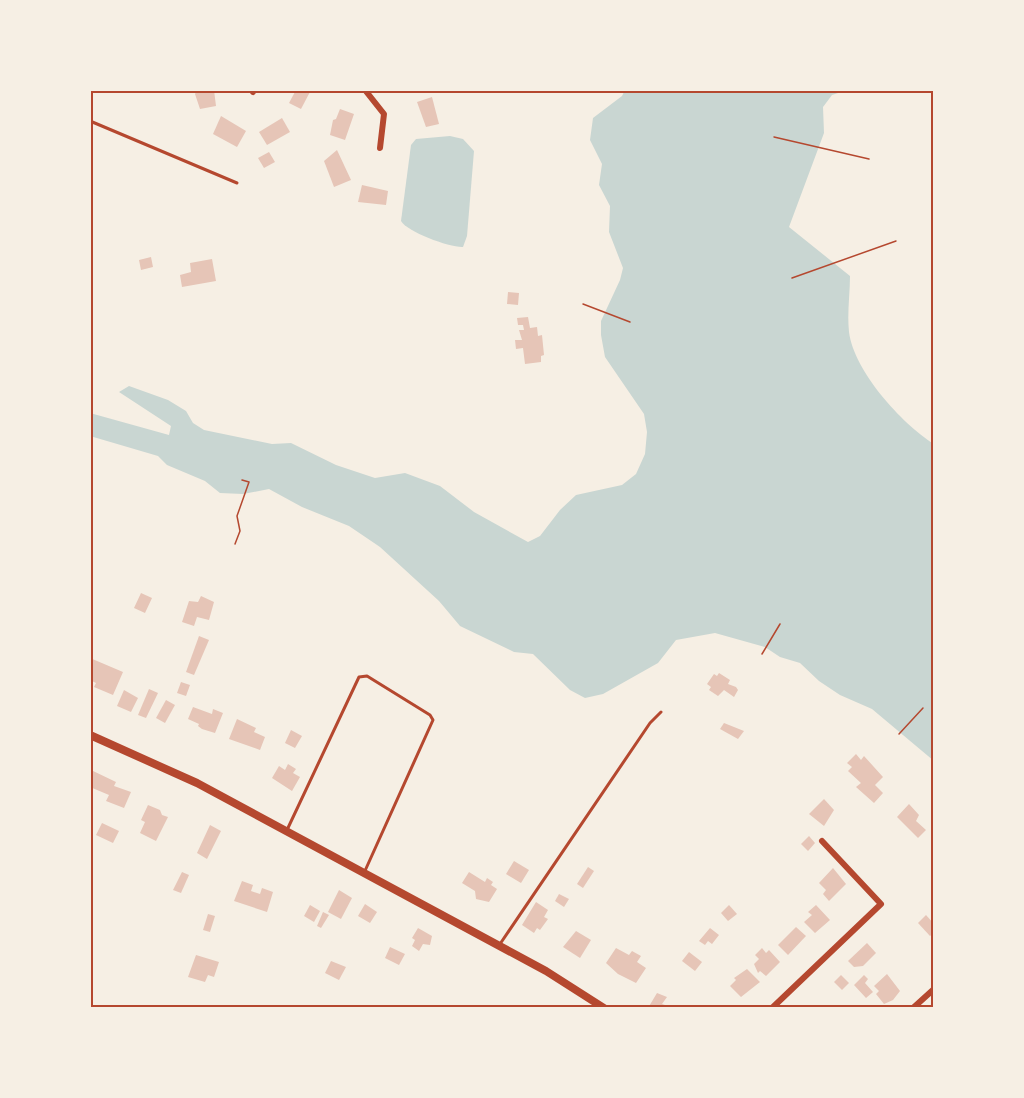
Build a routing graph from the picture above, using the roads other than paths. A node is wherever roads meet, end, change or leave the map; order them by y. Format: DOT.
graph roads {
  1 [pos="365,90"];
  2 [pos="90,121"];
  3 [pos="380,148"];
  4 [pos="237,183"];
  5 [pos="661,712"];
  6 [pos="90,735"];
  7 [pos="286,832"];
  8 [pos="822,840"];
  9 [pos="364,873"];
  10 [pos="500,946"];
  11 [pos="934,989"];
  12 [pos="604,1008"];
  13 [pos="772,1008"];
  14 [pos="914,1008"];
  1 -- 3 [label="street"];
  2 -- 4 [label="lane"];
  5 -- 10 [label="lane"];
  6 -- 7 [label="street"];
  7 -- 9 [label="street"];
  7 -- 9 [label="lane"];
  8 -- 13 [label="street"];
  9 -- 10 [label="street"];
  10 -- 12 [label="street"];
  11 -- 14 [label="street"];
}
